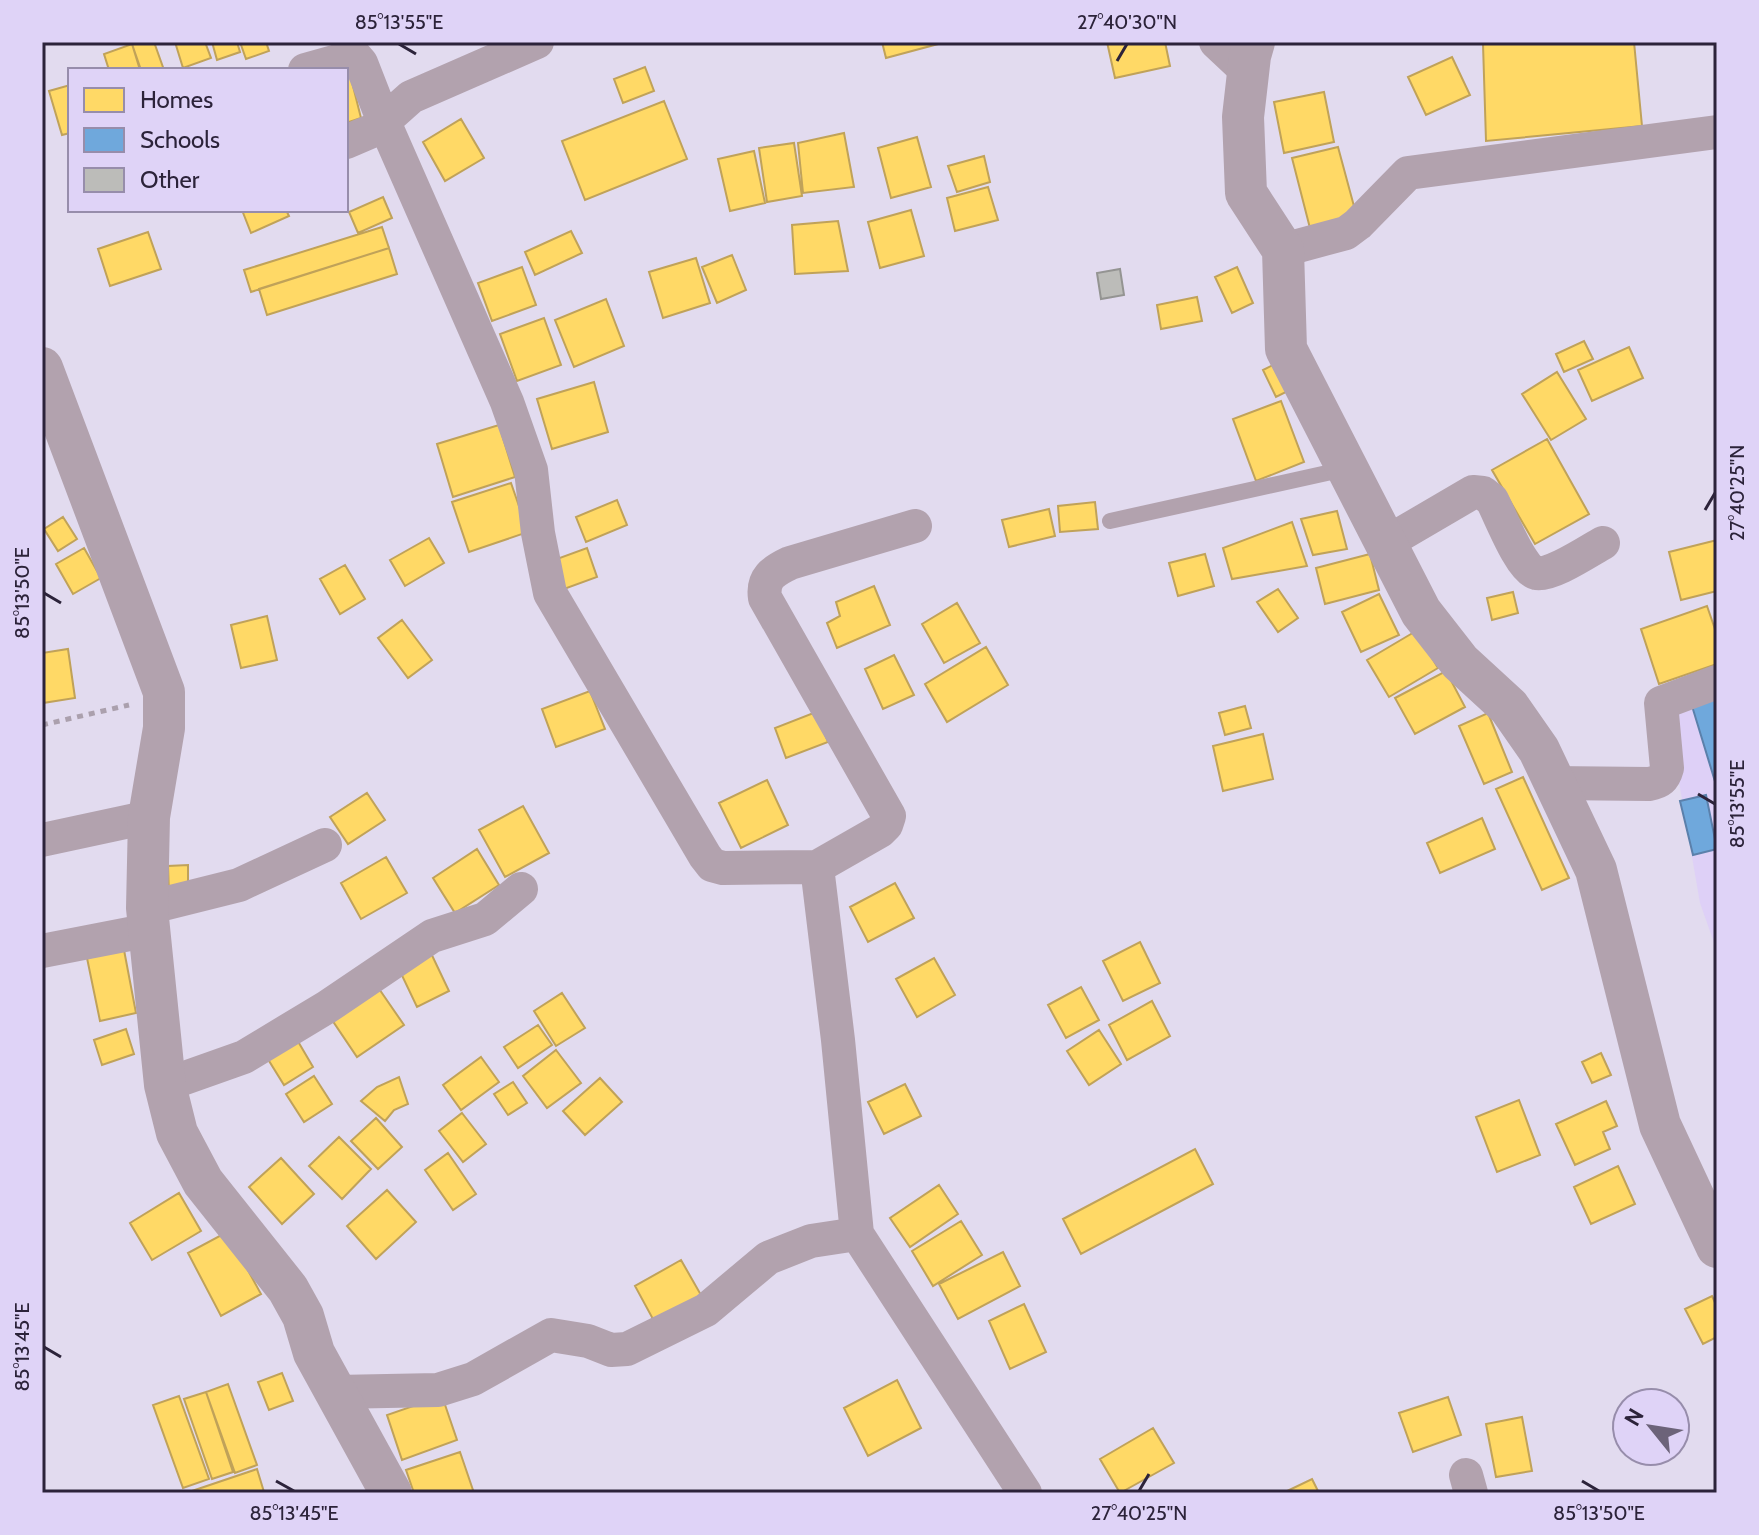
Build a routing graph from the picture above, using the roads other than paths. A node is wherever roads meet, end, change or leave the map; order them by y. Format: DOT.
graph roads {
  1 [pos="537,42"];
  2 [pos="1242,53"];
  3 [pos="312,68"];
  4 [pos="384,122"];
  5 [pos="1717,132"];
  6 [pos="348,141"];
  7 [pos="1283,250"];
  8 [pos="42,368"];
  9 [pos="1346,469"];
  10 [pos="1110,521"];
  11 [pos="915,526"];
  12 [pos="1603,543"];
  13 [pos="1384,544"];
  14 [pos="1717,682"];
  15 [pos="1552,783"];
  16 [pos="149,817"];
  17 [pos="42,840"];
  18 [pos="325,845"];
  19 [pos="817,867"];
  20 [pos="521,889"];
  21 [pos="149,919"];
  22 [pos="42,951"];
  23 [pos="165,1085"];
  24 [pos="857,1234"];
  25 [pos="1717,1247"];
  26 [pos="336,1392"];
  27 [pos="391,1493"];
  28 [pos="1025,1493"];
  1 -- 4 [label="street"];
  2 -- 7 [label="street"];
  3 -- 4 [label="street"];
  4 -- 6 [label="street"];
  4 -- 19 [label="street"];
  5 -- 7 [label="street"];
  7 -- 9 [label="street"];
  8 -- 16 [label="street"];
  9 -- 10 [label="lane"];
  9 -- 13 [label="street"];
  11 -- 19 [label="street"];
  12 -- 13 [label="street"];
  13 -- 15 [label="street"];
  14 -- 15 [label="street"];
  15 -- 25 [label="street"];
  16 -- 17 [label="street"];
  16 -- 21 [label="street"];
  18 -- 21 [label="street"];
  19 -- 24 [label="street"];
  20 -- 23 [label="street"];
  21 -- 22 [label="street"];
  21 -- 23 [label="street"];
  23 -- 26 [label="street"];
  24 -- 26 [label="street"];
  24 -- 28 [label="street"];
  26 -- 27 [label="street"];
}
